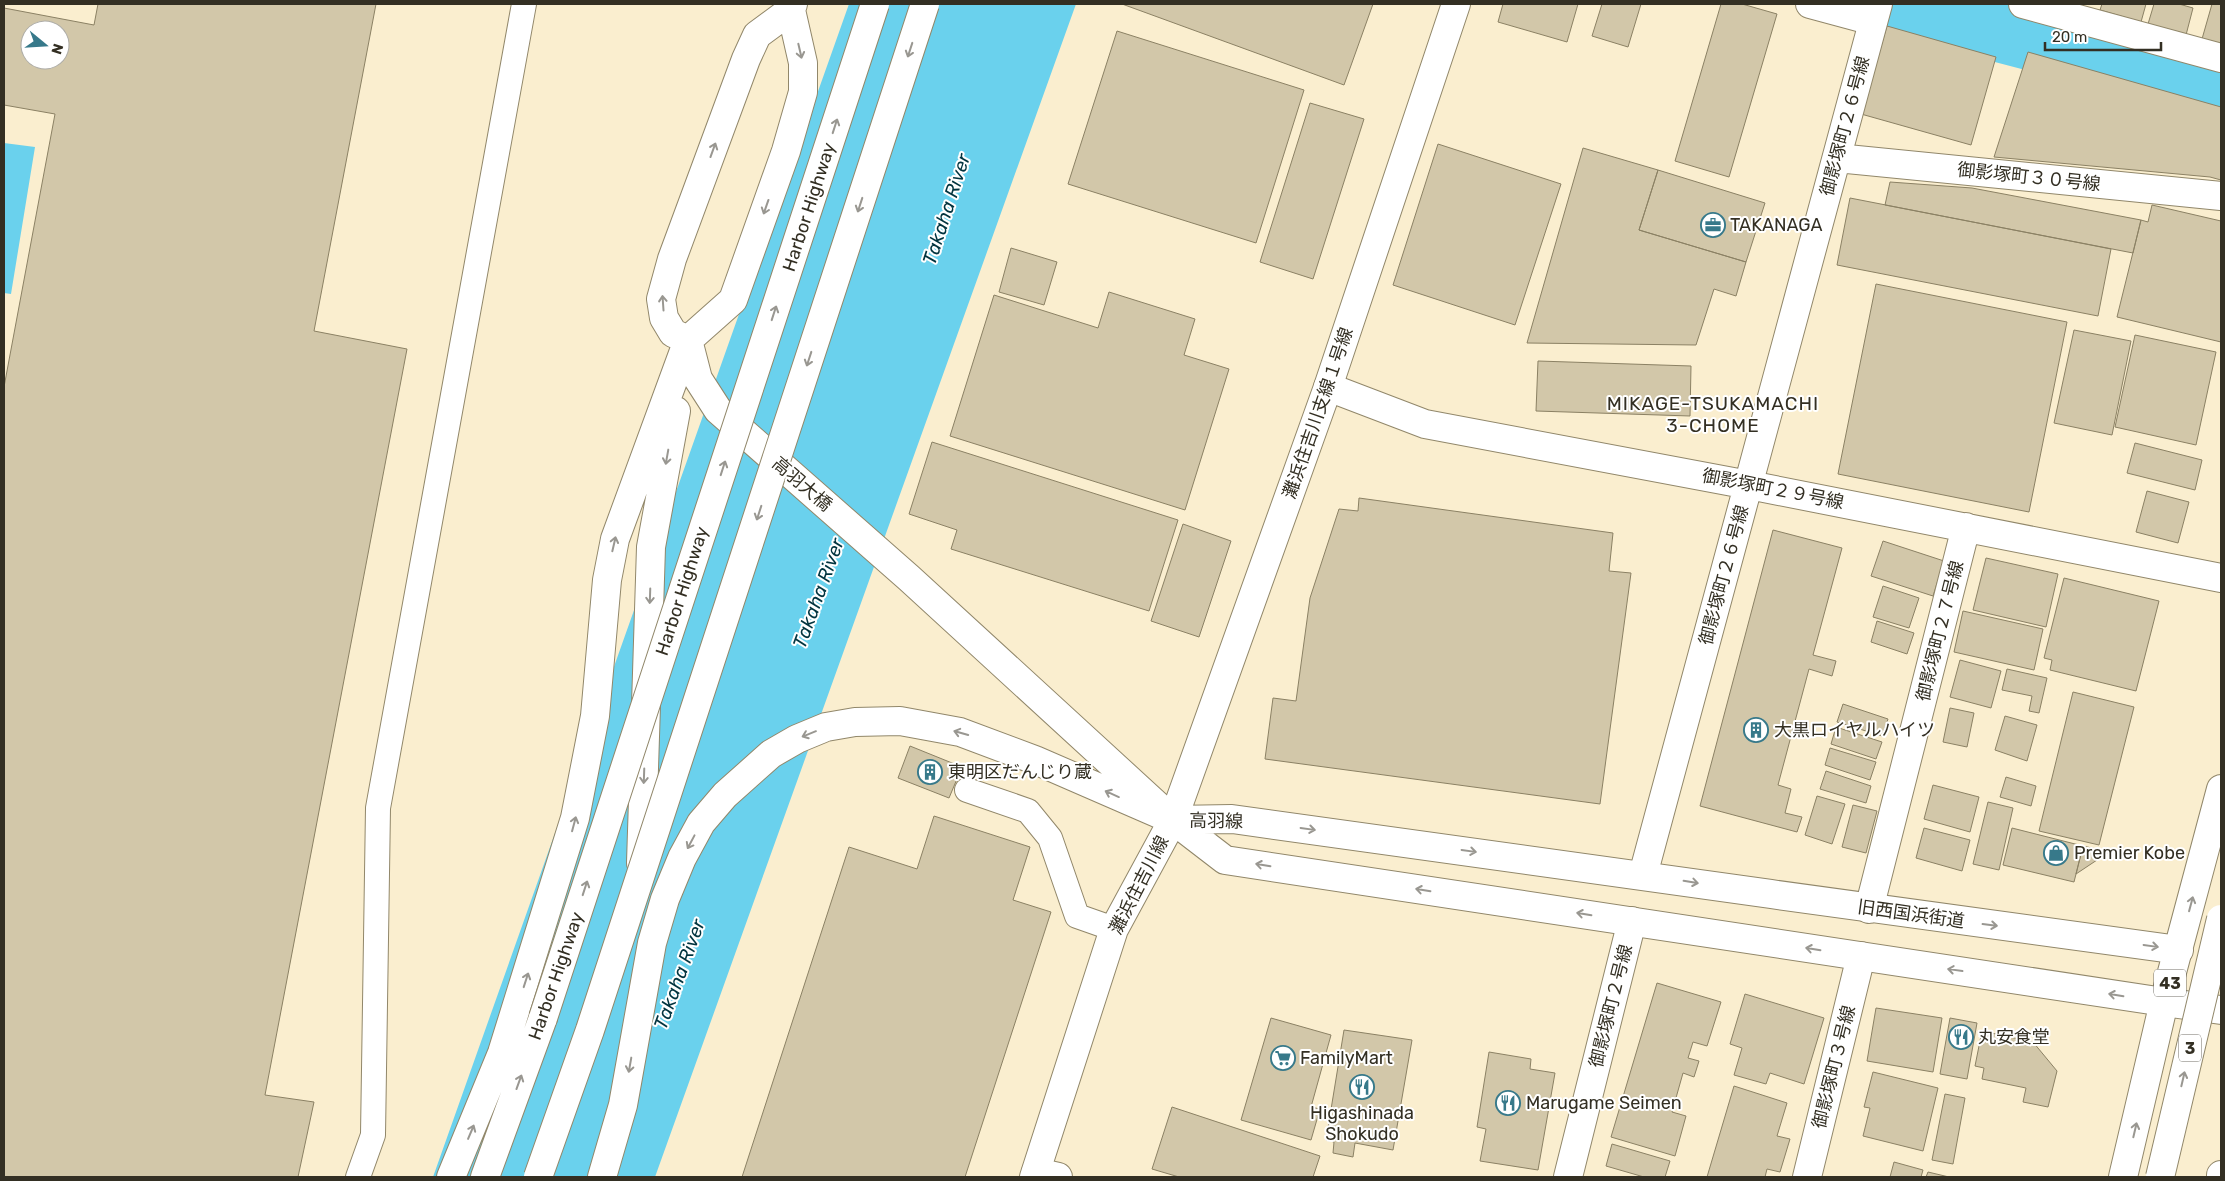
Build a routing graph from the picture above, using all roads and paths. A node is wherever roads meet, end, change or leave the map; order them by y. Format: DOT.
graph roads {
  1 [pos="524,4"];
  2 [pos="875,4"];
  3 [pos="925,4"];
  4 [pos="1456,4"];
  5 [pos="1810,4"];
  6 [pos="2023,4"];
  7 [pos="792,7"];
  8 [pos="1875,13"];
  9 [pos="2221,58"];
  10 [pos="1837,158"];
  11 [pos="2221,196"];
  12 [pos="688,340"];
  13 [pos="1328,387"];
  14 [pos="1749,485"];
  15 [pos="1966,527"];
  16 [pos="909,578"];
  17 [pos="2221,578"];
  18 [pos="2221,789"];
  19 [pos="967,790"];
  20 [pos="1173,820"];
  21 [pos="1643,875"];
  22 [pos="1869,909"];
  23 [pos="2221,918"];
  24 [pos="1632,921"];
  25 [pos="1114,929"];
  26 [pos="2179,950"];
  27 [pos="2221,955"];
  28 [pos="1861,956"];
  29 [pos="2164,1002"];
  30 [pos="2221,1010"];
  31 [pos="636,1025"];
  32 [pos="1042,1176"];
  33 [pos="358,1177"];
  34 [pos="451,1177"];
  35 [pos="484,1177"];
  36 [pos="538,1177"];
  37 [pos="602,1177"];
  38 [pos="1568,1177"];
  39 [pos="1807,1177"];
  40 [pos="2124,1177"];
  41 [pos="2160,1177"];
  1 -- 33 [label="lane"];
  35 -- 2 [label="main road, Harbor Highway, one-way, bridge"];
  3 -- 36 [label="main road, one-way, bridge"];
  4 -- 13 [label="main road, 灘浜住吉川支線１号線"];
  5 -- 8 [label="main road"];
  6 -- 9 [label="main road"];
  7 -- 12 [label="main road, one-way"];
  12 -- 7 [label="main road, one-way"];
  8 -- 10 [label="main road, 御影塚町２６号線"];
  10 -- 11 [label="main road, 御影塚町３０号線"];
  10 -- 14 [label="main road, 御影塚町２６号線"];
  12 -- 16 [label="main road, 高羽大橋, bridge"];
  12 -- 31 [label="main road, one-way, bridge"];
  34 -- 12 [label="main road, one-way"];
  13 -- 14 [label="main road, 御影塚町２９号線"];
  13 -- 20 [label="main road, 灘浜住吉川支線１号線"];
  14 -- 15 [label="main road, 御影塚町２９号線"];
  14 -- 21 [label="main road, 御影塚町２６号線"];
  15 -- 17 [label="main road, 御影塚町２９号線"];
  15 -- 22 [label="main road, 御影塚町２７号線"];
  16 -- 20 [label="main road, 灘浜住吉川線"];
  26 -- 18 [label="main road, 43, one-way"];
  19 -- 25 [label="lane"];
  20 -- 21 [label="main road, 高羽線, one-way"];
  24 -- 20 [label="main road, 高羽線, one-way"];
  20 -- 25 [label="main road, 灘浜住吉川線"];
  20 -- 31 [label="main road, one-way"];
  21 -- 22 [label="main road, 旧西国浜街道, one-way"];
  22 -- 26 [label="main road, 旧西国浜街道, one-way"];
  41 -- 23 [label="main road, 3, one-way, bridge"];
  28 -- 24 [label="main road, one-way"];
  24 -- 38 [label="main road, 御影塚町２号線"];
  25 -- 32 [label="main road, 灘浜住吉川線"];
  26 -- 27 [label="main road, 旧西国浜街道"];
  26 -- 29 [label="main road, 43"];
  29 -- 28 [label="main road, one-way"];
  28 -- 39 [label="main road, 御影塚町３号線"];
  29 -- 30 [label="main road"];
  40 -- 29 [label="main road, 43, one-way"];
  31 -- 37 [label="main road, one-way"];
}
